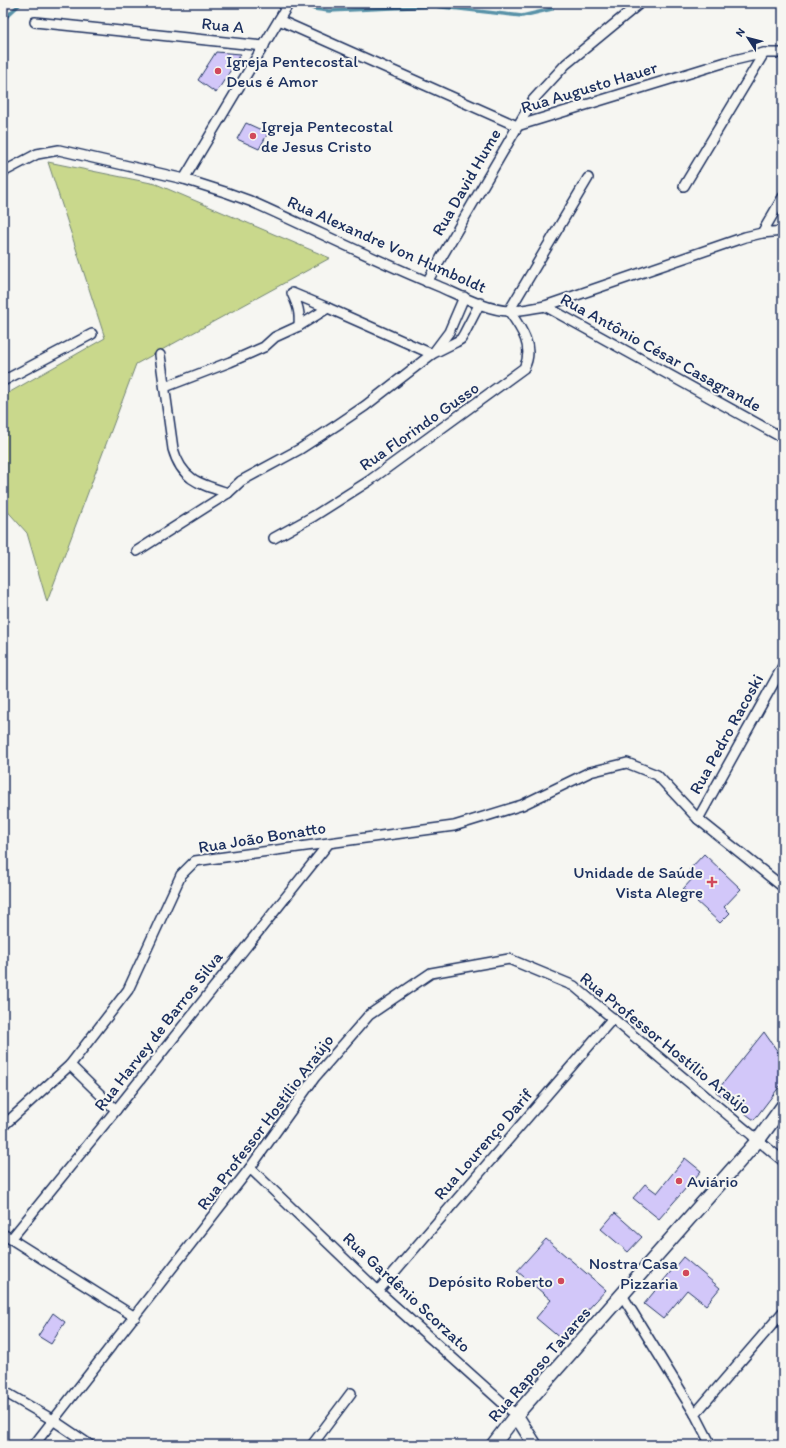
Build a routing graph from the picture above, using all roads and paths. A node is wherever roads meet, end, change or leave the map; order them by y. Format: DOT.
graph roads {
  1 [pos="290,3"];
  2 [pos="640,3"];
  3 [pos="279,20"];
  4 [pos="35,22"];
  5 [pos="264,46"];
  6 [pos="764,53"];
  7 [pos="783,53"];
  8 [pos="517,126"];
  9 [pos="3,172"];
  10 [pos="588,178"];
  11 [pos="184,180"];
  12 [pos="684,186"];
  13 [pos="783,197"];
  14 [pos="783,230"];
  15 [pos="762,233"];
  16 [pos="427,282"];
  17 [pos="464,297"];
  18 [pos="480,303"];
  19 [pos="545,306"];
  20 [pos="328,308"];
  21 [pos="509,311"];
  22 [pos="299,326"];
  23 [pos="92,334"];
  24 [pos="432,354"];
  25 [pos="160,355"];
  26 [pos="3,381"];
  27 [pos="165,387"];
  28 [pos="783,438"];
  29 [pos="228,493"];
  30 [pos="274,538"];
  31 [pos="137,551"];
  32 [pos="783,666"];
  33 [pos="698,819"];
  34 [pos="329,843"];
  35 [pos="783,887"];
  36 [pos="613,1018"];
  37 [pos="70,1065"];
  38 [pos="783,1106"];
  39 [pos="116,1110"];
  40 [pos="3,1126"];
  41 [pos="759,1139"];
  42 [pos="783,1160"];
  43 [pos="250,1168"];
  44 [pos="7,1236"];
  45 [pos="378,1291"];
  46 [pos="622,1295"];
  47 [pos="783,1312"];
  48 [pos="135,1317"];
  49 [pos="3,1391"];
  50 [pos="351,1393"];
  51 [pos="695,1414"];
  52 [pos="516,1415"];
  53 [pos="53,1420"];
  54 [pos="34,1445"];
  55 [pos="90,1445"];
  56 [pos="312,1445"];
  57 [pos="493,1445"];
  58 [pos="535,1445"];
  59 [pos="711,1445"];
  1 -- 3 [label="street"];
  2 -- 8 [label="street, Rua David Hume"];
  3 -- 5 [label="street"];
  3 -- 8 [label="street, Rua Augusto Hauer"];
  4 -- 5 [label="street, Rua A"];
  5 -- 11 [label="street"];
  6 -- 7 [label="street, Rua Augusto Hauer"];
  6 -- 8 [label="street, Rua Augusto Hauer"];
  6 -- 12 [label="street"];
  8 -- 16 [label="street, Rua David Hume"];
  9 -- 11 [label="street, Rua Alexandre Von Humboldt"];
  10 -- 21 [label="street"];
  11 -- 16 [label="street, Rua Alexandre Von Humboldt"];
  13 -- 15 [label="street"];
  14 -- 15 [label="street, Rua Alexandre Von Humboldt"];
  15 -- 19 [label="street, Rua Alexandre Von Humboldt"];
  16 -- 17 [label="street, Rua Alexandre Von Humboldt"];
  17 -- 18 [label="street, Rua Alexandre Von Humboldt"];
  17 -- 24 [label="street"];
  18 -- 21 [label="street, Rua Alexandre Von Humboldt"];
  18 -- 24 [label="street"];
  19 -- 21 [label="street, Rua Alexandre Von Humboldt"];
  19 -- 28 [label="street, Rua Antônio César Casagrande"];
  20 -- 22 [label="street"];
  20 -- 22 [label="street"];
  20 -- 24 [label="street"];
  21 -- 30 [label="street, Rua Florindo Gusso"];
  22 -- 27 [label="street"];
  23 -- 26 [label="street"];
  24 -- 29 [label="street"];
  25 -- 27 [label="street"];
  27 -- 29 [label="street"];
  29 -- 31 [label="street"];
  32 -- 33 [label="street, Rua Pedro Racoski"];
  33 -- 34 [label="street, Rua João Bonatto"];
  33 -- 35 [label="street"];
  34 -- 37 [label="street, Rua João Bonatto"];
  34 -- 39 [label="street, Rua Harvey de Barros Silva"];
  36 -- 41 [label="street, Rua Professor Hostílio Araújo"];
  36 -- 43 [label="street, Rua Professor Hostílio Araújo"];
  36 -- 45 [label="street, Rua Lourenço Darif"];
  37 -- 39 [label="street"];
  37 -- 40 [label="street, Rua João Bonatto"];
  38 -- 41 [label="main road, Rua Raposo Tavares"];
  39 -- 44 [label="street, Rua Harvey de Barros Silva"];
  41 -- 42 [label="street, Rua Professor Hostílio Araújo"];
  41 -- 46 [label="main road, Rua Raposo Tavares"];
  43 -- 45 [label="street, Rua Gardênio Scorzato"];
  43 -- 48 [label="street, Rua Professor Hostílio Araújo"];
  44 -- 48 [label="street"];
  45 -- 52 [label="street, Rua Gardênio Scorzato"];
  46 -- 51 [label="street"];
  46 -- 52 [label="main road, Rua Raposo Tavares"];
  47 -- 51 [label="street"];
  48 -- 53 [label="street, Rua Professor Hostílio Araújo"];
  49 -- 53 [label="street"];
  50 -- 56 [label="street"];
  51 -- 59 [label="street"];
  52 -- 57 [label="main road, Rua Raposo Tavares"];
  52 -- 58 [label="main road, Rua Gardênio Scorzato"];
  53 -- 54 [label="street, Rua Professor Hostílio Araújo"];
  53 -- 55 [label="street"];
}
